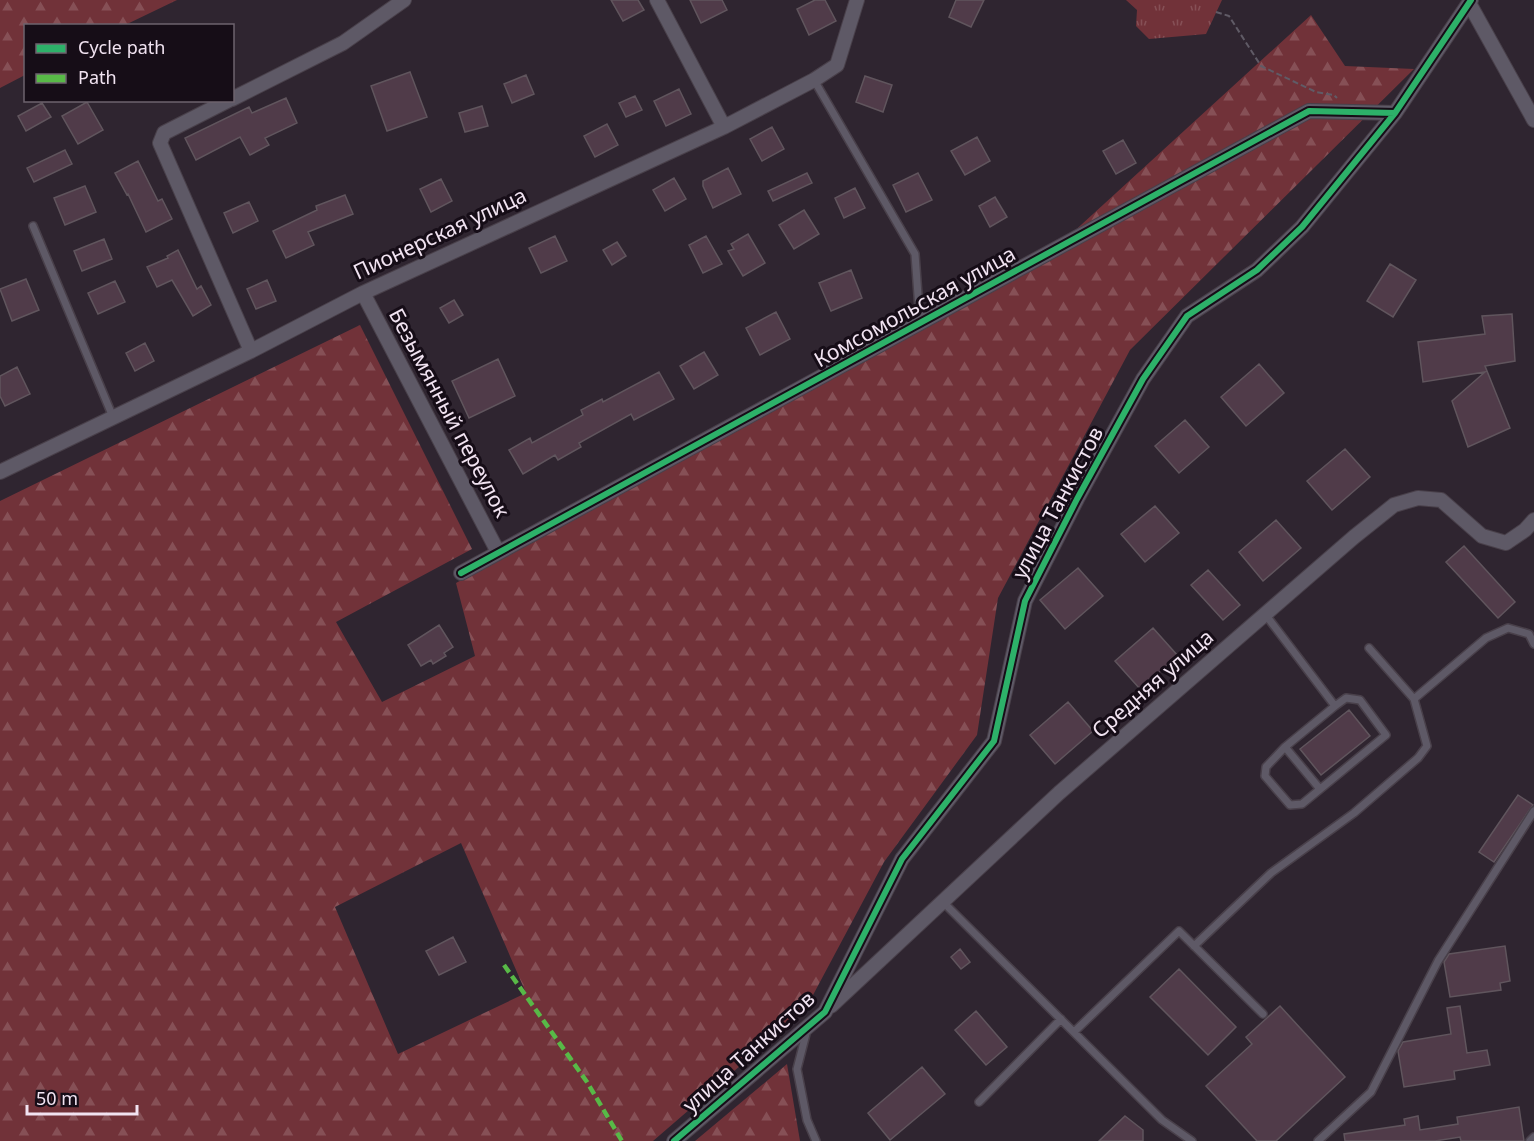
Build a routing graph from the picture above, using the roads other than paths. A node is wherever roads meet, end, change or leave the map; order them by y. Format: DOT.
graph roads {
  1 [pos="404,0"];
  2 [pos="657,0"];
  3 [pos="857,0"];
  4 [pos="1470,2"];
  5 [pos="814,80"];
  6 [pos="234,98"];
  7 [pos="227,102"];
  8 [pos="1395,113"];
  9 [pos="1534,120"];
  10 [pos="724,127"];
  11 [pos="33,226"];
  12 [pos="363,293"];
  13 [pos="920,323"];
  14 [pos="251,351"];
  15 [pos="113,417"];
  16 [pos="0,472"];
  17 [pos="1534,520"];
  18 [pos="498,552"];
  19 [pos="461,573"];
  20 [pos="1265,614"];
  21 [pos="1534,644"];
  22 [pos="1369,648"];
  23 [pos="1414,699"];
  24 [pos="1335,706"];
  25 [pos="1285,747"];
  26 [pos="1320,789"];
  27 [pos="1534,812"];
  28 [pos="944,903"];
  29 [pos="1194,946"];
  30 [pos="825,1012"];
  31 [pos="1263,1014"];
  32 [pos="1061,1019"];
  33 [pos="808,1027"];
  34 [pos="1074,1032"];
  35 [pos="979,1102"];
  36 [pos="1534,1137"];
  37 [pos="674,1141"];
  38 [pos="816,1141"];
  39 [pos="1192,1141"];
  40 [pos="1318,1141"];
  41 [pos="1530,1141"];
  1 -- 6 [label="street"];
  2 -- 10 [label="street"];
  3 -- 5 [label="street, Пионерская улица"];
  4 -- 8 [label="street, улица Танкистов"];
  4 -- 9 [label="street"];
  5 -- 10 [label="street, Пионерская улица"];
  5 -- 13 [label="lane"];
  7 -- 14 [label="street"];
  8 -- 13 [label="street, Комсомольская улица"];
  8 -- 30 [label="street, улица Танкистов"];
  10 -- 12 [label="street, Пионерская улица"];
  11 -- 15 [label="lane"];
  12 -- 14 [label="street, Пионерская улица"];
  12 -- 18 [label="street, Безымянный переулок"];
  13 -- 18 [label="street, Комсомольская улица"];
  14 -- 15 [label="street, Пионерская улица"];
  15 -- 16 [label="street, Пионерская улица"];
  17 -- 20 [label="street, Средняя улица"];
  18 -- 19 [label="street, Комсомольская улица"];
  20 -- 24 [label="lane"];
  20 -- 28 [label="street, Средняя улица"];
  21 -- 23 [label="lane"];
  22 -- 23 [label="lane"];
  23 -- 29 [label="lane"];
  24 -- 25 [label="lane"];
  24 -- 26 [label="lane"];
  25 -- 26 [label="lane"];
  25 -- 26 [label="lane"];
  27 -- 40 [label="lane"];
  28 -- 30 [label="street, Средняя улица"];
  28 -- 32 [label="lane"];
  29 -- 31 [label="lane"];
  29 -- 34 [label="lane"];
  30 -- 33 [label="street, улица Танкистов"];
  32 -- 34 [label="lane"];
  32 -- 35 [label="lane"];
  33 -- 37 [label="street, улица Танкистов"];
  33 -- 38 [label="lane"];
  34 -- 39 [label="lane"];
  36 -- 41 [label="lane"];
}
